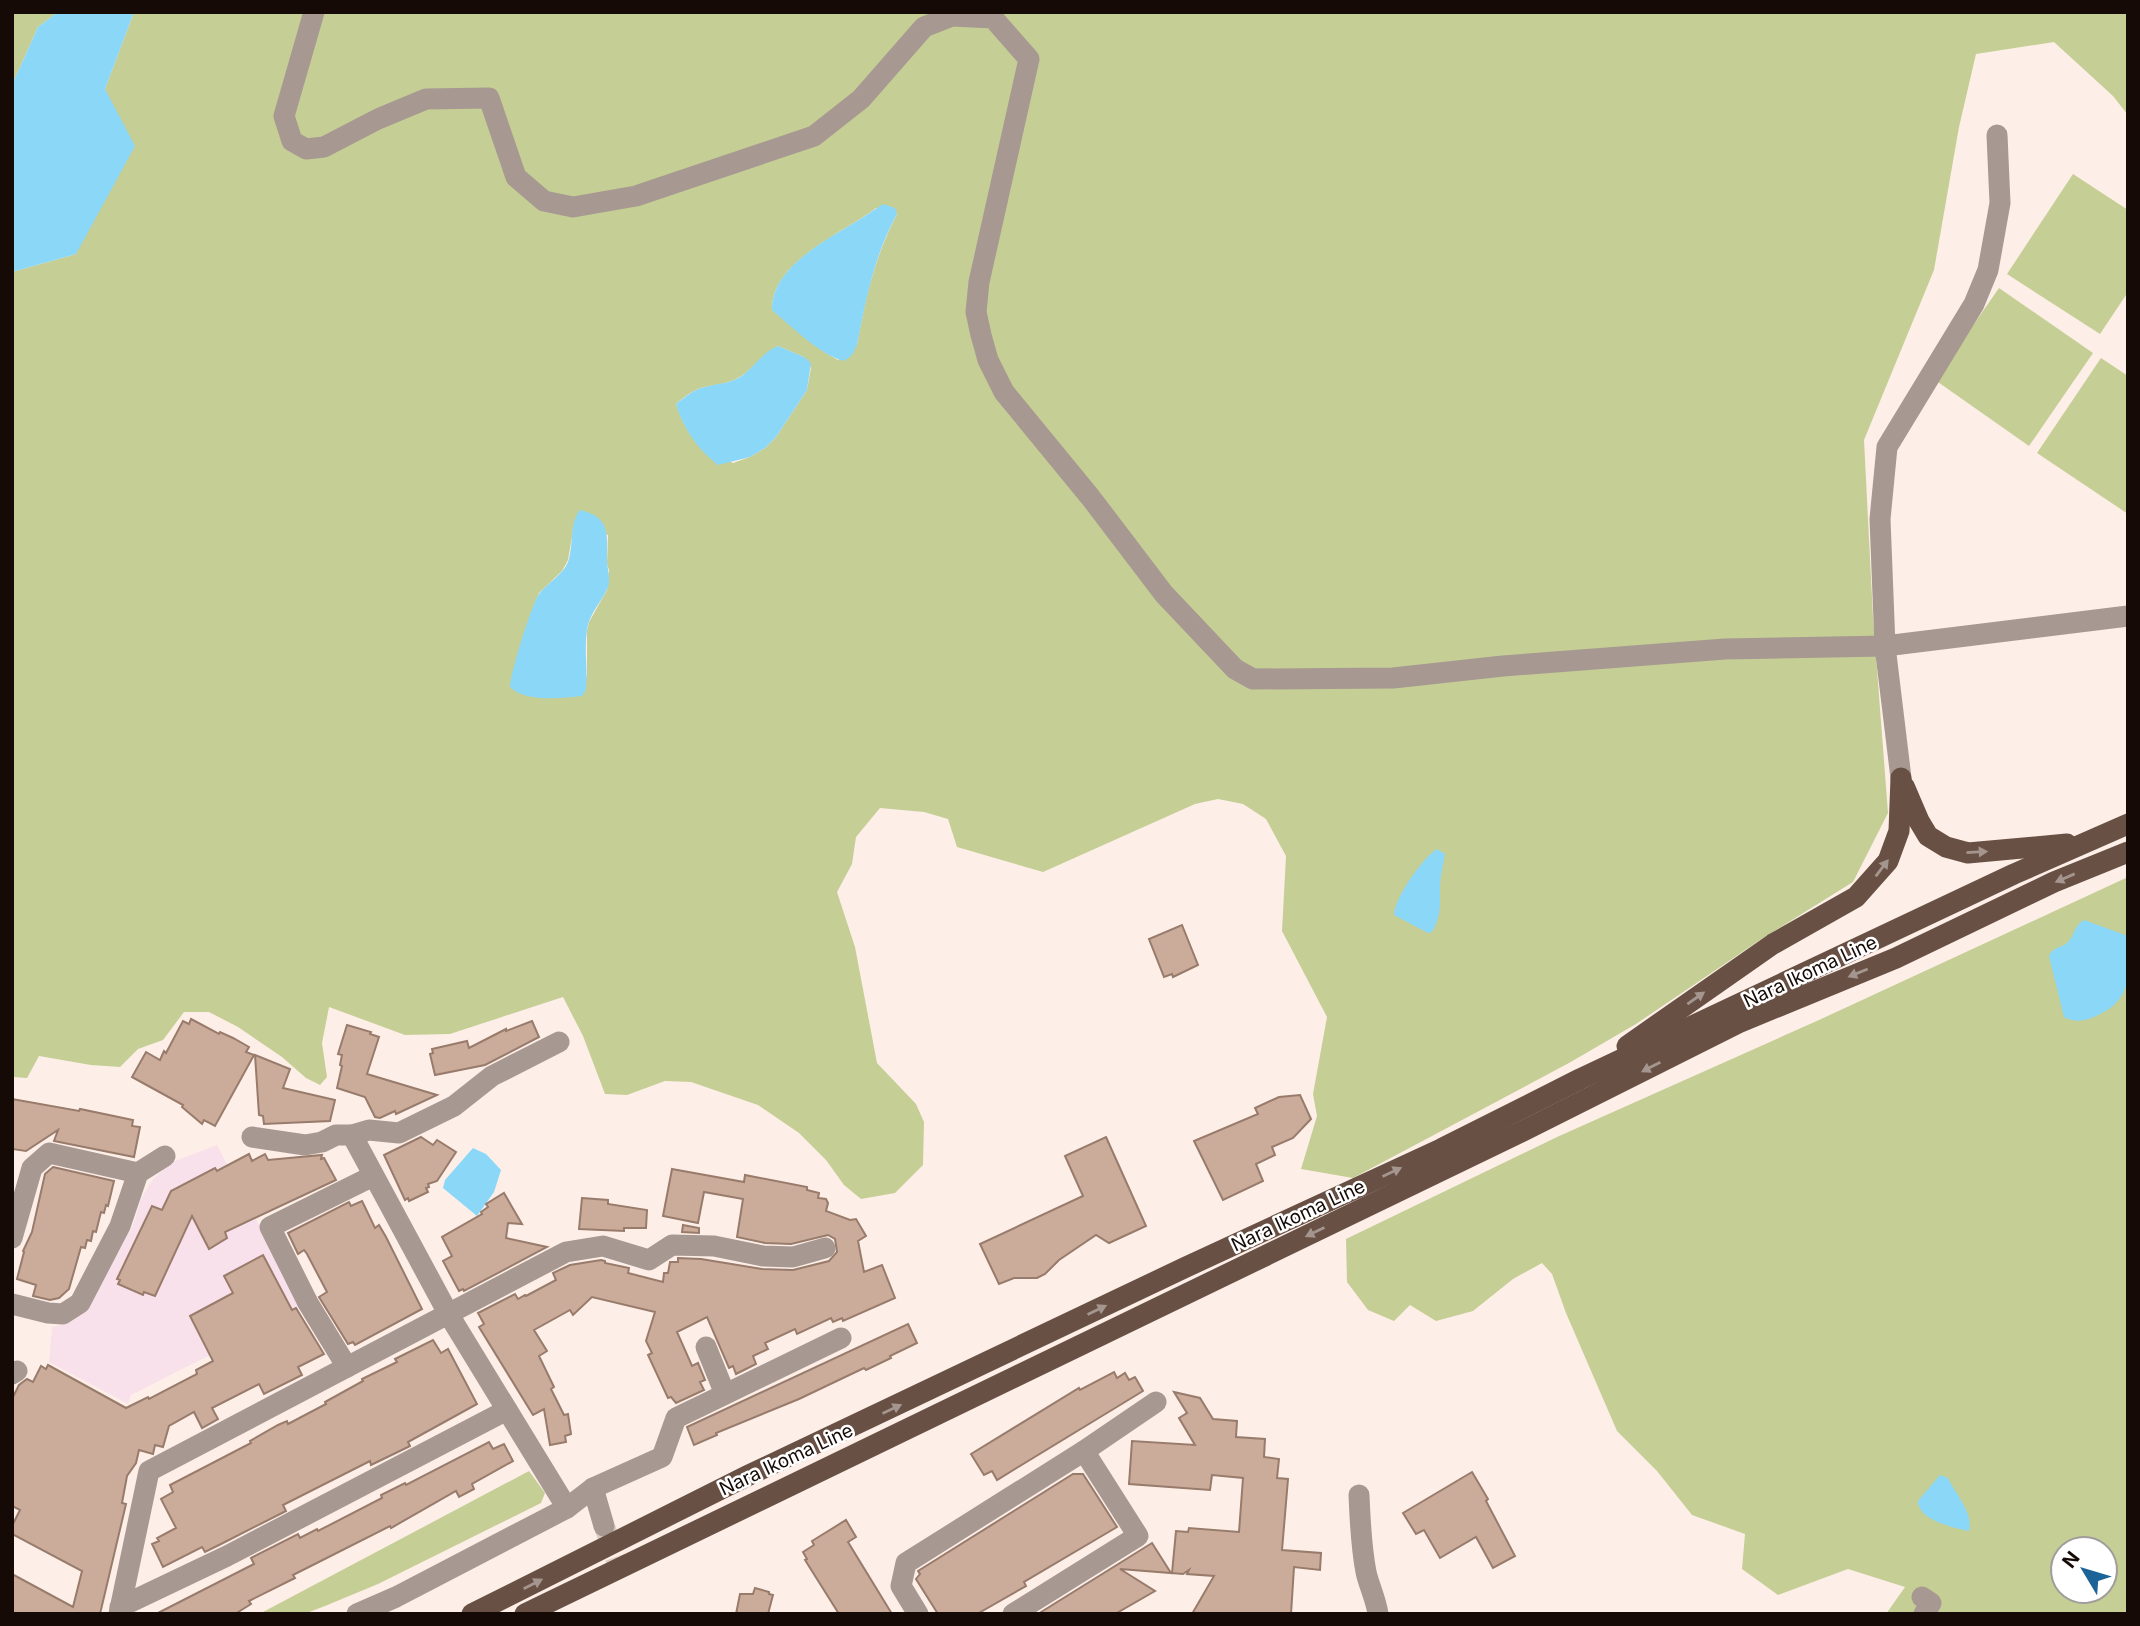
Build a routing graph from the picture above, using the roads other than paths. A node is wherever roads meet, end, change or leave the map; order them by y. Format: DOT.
graph roads {
  1 [pos="314,12"];
  2 [pos="1997,135"];
  3 [pos="2128,616"];
  4 [pos="1885,646"];
  5 [pos="1901,778"];
  6 [pos="2128,824"];
  7 [pos="2083,843"];
  8 [pos="2128,852"];
  9 [pos="559,1042"];
  10 [pos="1580,1079"];
  11 [pos="352,1135"];
  12 [pos="252,1137"];
  13 [pos="164,1156"];
  14 [pos="138,1173"];
  15 [pos="373,1176"];
  16 [pos="12,1238"];
  17 [pos="825,1248"];
  18 [pos="12,1304"];
  19 [pos="449,1315"];
  20 [pos="841,1338"];
  21 [pos="706,1346"];
  22 [pos="347,1367"];
  23 [pos="725,1394"];
  24 [pos="1156,1402"];
  25 [pos="507,1410"];
  26 [pos="1084,1451"];
  27 [pos="593,1488"];
  28 [pos="1359,1495"];
  29 [pos="567,1508"];
  30 [pos="604,1526"];
  31 [pos="119,1610"];
  32 [pos="357,1614"];
  33 [pos="472,1614"];
  34 [pos="525,1614"];
  35 [pos="919,1614"];
  36 [pos="1013,1614"];
  37 [pos="1378,1614"];
  1 -- 4 [label="street"];
  2 -- 4 [label="street"];
  3 -- 4 [label="street"];
  4 -- 5 [label="street"];
  5 -- 7 [label="main road, one-way"];
  10 -- 5 [label="main road, one-way"];
  6 -- 7 [label="main road, Nara Ikoma Line"];
  7 -- 10 [label="main road, Nara Ikoma Line"];
  8 -- 34 [label="main road, Nara Ikoma Line, one-way"];
  9 -- 11 [label="street"];
  33 -- 10 [label="main road, Nara Ikoma Line, one-way"];
  11 -- 12 [label="street"];
  11 -- 15 [label="street"];
  13 -- 14 [label="street"];
  14 -- 16 [label="street"];
  14 -- 18 [label="street"];
  15 -- 19 [label="street"];
  15 -- 22 [label="street"];
  17 -- 19 [label="street"];
  19 -- 22 [label="street"];
  19 -- 25 [label="street"];
  20 -- 23 [label="street"];
  21 -- 23 [label="street"];
  22 -- 31 [label="street"];
  23 -- 27 [label="street"];
  24 -- 26 [label="street"];
  25 -- 29 [label="street"];
  25 -- 31 [label="street"];
  26 -- 35 [label="street"];
  26 -- 36 [label="street"];
  27 -- 29 [label="street"];
  27 -- 30 [label="street"];
  28 -- 37 [label="street"];
  29 -- 32 [label="street"];
}
